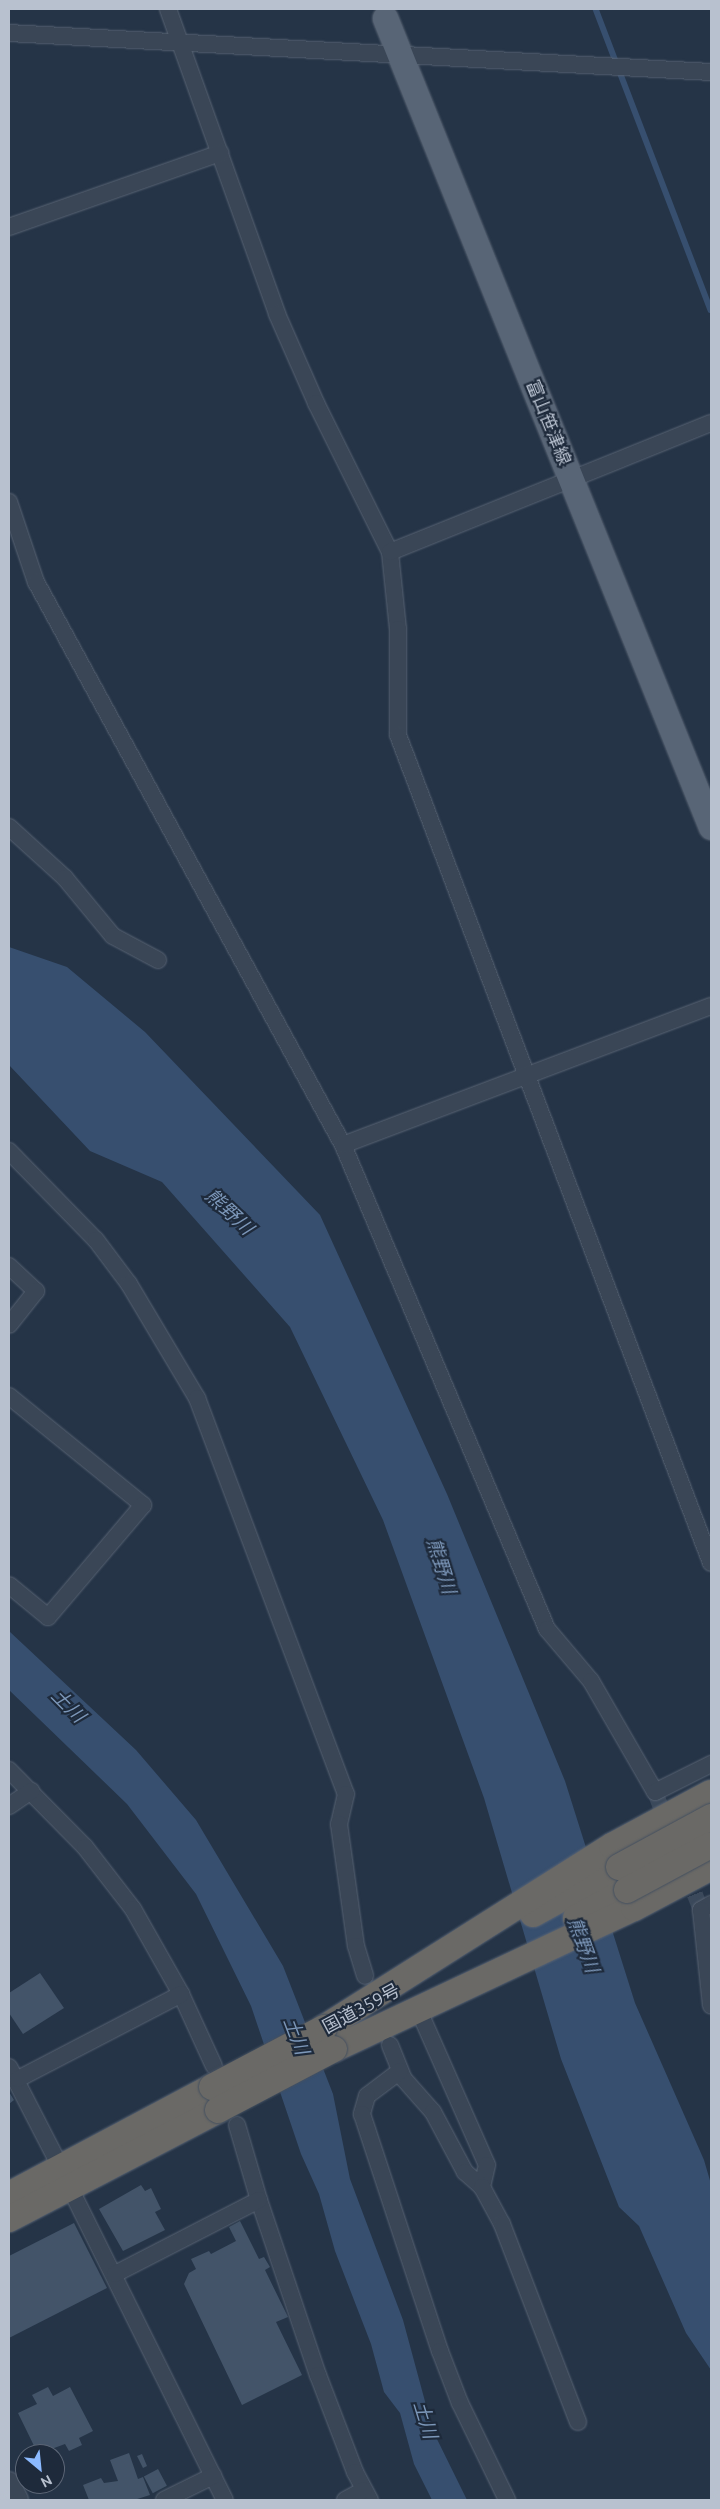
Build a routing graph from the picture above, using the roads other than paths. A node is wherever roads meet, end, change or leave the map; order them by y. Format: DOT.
graph roads {
  1 [pos="168,9"];
  2 [pos="385,18"];
  3 [pos="9,33"];
  4 [pos="180,44"];
  5 [pos="400,54"];
  6 [pos="711,72"];
  7 [pos="220,153"];
  8 [pos="9,227"];
  9 [pos="711,423"];
  10 [pos="572,479"];
  11 [pos="9,502"];
  12 [pos="390,552"];
  13 [pos="9,827"];
  14 [pos="711,827"];
  15 [pos="158,960"];
  16 [pos="711,1006"];
  17 [pos="529,1077"];
  18 [pos="343,1145"];
  19 [pos="9,1151"];
  20 [pos="9,1266"];
  21 [pos="9,1325"];
  22 [pos="9,1396"];
  23 [pos="711,1563"];
  24 [pos="9,1585"];
  25 [pos="711,1764"];
  26 [pos="9,1770"];
  27 [pos="31,1791"];
  28 [pos="711,1793"];
  29 [pos="9,1806"];
  30 [pos="711,1817"];
  31 [pos="711,1845"];
  32 [pos="711,1867"];
  33 [pos="711,1904"];
  34 [pos="365,1976"];
  35 [pos="425,1992"];
  36 [pos="180,1994"];
  37 [pos="711,2005"];
  38 [pos="329,2039"];
  39 [pos="390,2045"];
  40 [pos="400,2071"];
  41 [pos="13,2073"];
  42 [pos="220,2097"];
  43 [pos="65,2178"];
  44 [pos="482,2187"];
  45 [pos="9,2195"];
  46 [pos="259,2200"];
  47 [pos="9,2220"];
  48 [pos="115,2274"];
  49 [pos="578,2422"];
  50 [pos="213,2476"];
  51 [pos="9,2482"];
  52 [pos="367,2495"];
  53 [pos="18,2500"];
  54 [pos="164,2500"];
  55 [pos="225,2500"];
  56 [pos="345,2500"];
  57 [pos="507,2500"];
  1 -- 4 [label="street"];
  2 -- 5 [label="main road, 富山笹津線"];
  3 -- 4 [label="street"];
  4 -- 5 [label="street"];
  4 -- 7 [label="street"];
  5 -- 6 [label="street"];
  5 -- 10 [label="main road, 富山笹津線"];
  7 -- 8 [label="street"];
  7 -- 12 [label="street"];
  9 -- 10 [label="street"];
  10 -- 12 [label="street"];
  10 -- 14 [label="main road, 富山笹津線"];
  11 -- 18 [label="street"];
  12 -- 17 [label="street"];
  13 -- 15 [label="street"];
  16 -- 17 [label="street"];
  17 -- 18 [label="street"];
  17 -- 23 [label="street"];
  18 -- 25 [label="street"];
  19 -- 34 [label="street"];
  20 -- 21 [label="street"];
  22 -- 24 [label="street"];
  26 -- 27 [label="street"];
  27 -- 29 [label="street"];
  27 -- 36 [label="street"];
  28 -- 35 [label="highway"];
  30 -- 35 [label="highway, 国道359号, bridge"];
  31 -- 35 [label="highway, bridge"];
  32 -- 35 [label="highway"];
  33 -- 37 [label="street"];
  35 -- 38 [label="highway"];
  35 -- 38 [label="highway"];
  35 -- 44 [label="street"];
  36 -- 41 [label="street"];
  36 -- 42 [label="street"];
  38 -- 42 [label="highway, 国道359号, bridge"];
  39 -- 40 [label="street"];
  40 -- 44 [label="street"];
  40 -- 57 [label="street"];
  41 -- 43 [label="street"];
  42 -- 43 [label="highway, 国道359号"];
  42 -- 46 [label="street"];
  43 -- 45 [label="highway, 国道359号"];
  43 -- 47 [label="highway, 国道359号"];
  43 -- 48 [label="street"];
  44 -- 49 [label="street"];
  46 -- 48 [label="street"];
  46 -- 52 [label="street"];
  48 -- 50 [label="street"];
  50 -- 54 [label="street"];
  50 -- 55 [label="street"];
  51 -- 53 [label="street"];
  52 -- 56 [label="street"];
}
